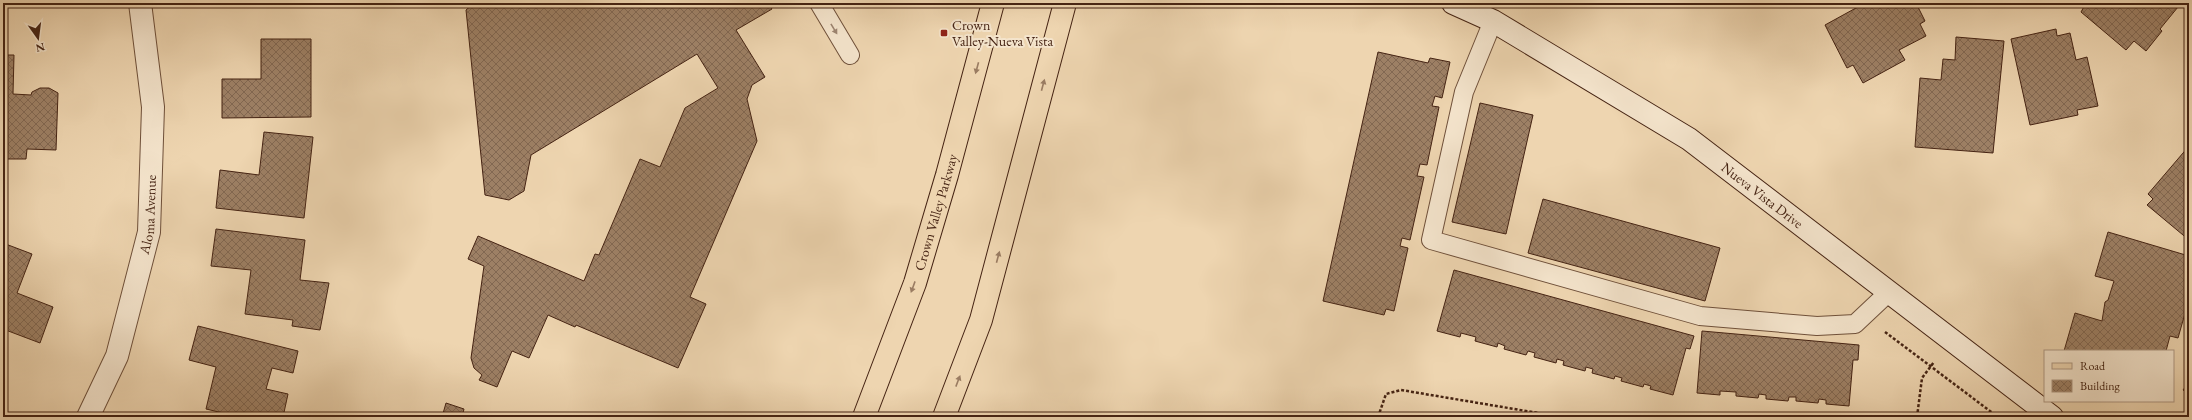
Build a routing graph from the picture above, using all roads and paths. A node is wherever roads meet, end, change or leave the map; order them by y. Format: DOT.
graph roads {
  1 [pos="140,3"];
  2 [pos="819,3"];
  3 [pos="993,3"];
  4 [pos="1065,3"];
  5 [pos="1453,3"];
  6 [pos="1493,21"];
  7 [pos="850,55"];
  8 [pos="1889,292"];
  9 [pos="1864,316"];
  10 [pos="1955,342"];
  11 [pos="1929,367"];
  12 [pos="88,417"];
  13 [pos="864,417"];
  14 [pos="944,417"];
  15 [pos="1378,417"];
  16 [pos="1562,417"];
  17 [pos="1917,417"];
  18 [pos="1998,417"];
  19 [pos="2052,417"];
  1 -- 12 [label="street, Aloma Avenue"];
  2 -- 7 [label="lane, one-way"];
  3 -- 13 [label="main road, Crown Valley Parkway, one-way"];
  14 -- 4 [label="main road, one-way"];
  5 -- 6 [label="street, Nueva Vista Drive"];
  6 -- 8 [label="street, Nueva Vista Drive"];
  6 -- 9 [label="lane"];
  8 -- 9 [label="lane"];
  8 -- 10 [label="street, Nueva Vista Drive"];
  9 -- 11 [label="path"];
  10 -- 11 [label="path"];
  10 -- 19 [label="street, Nueva Vista Drive"];
  11 -- 17 [label="path"];
  11 -- 18 [label="path"];
  15 -- 16 [label="path"];
}
